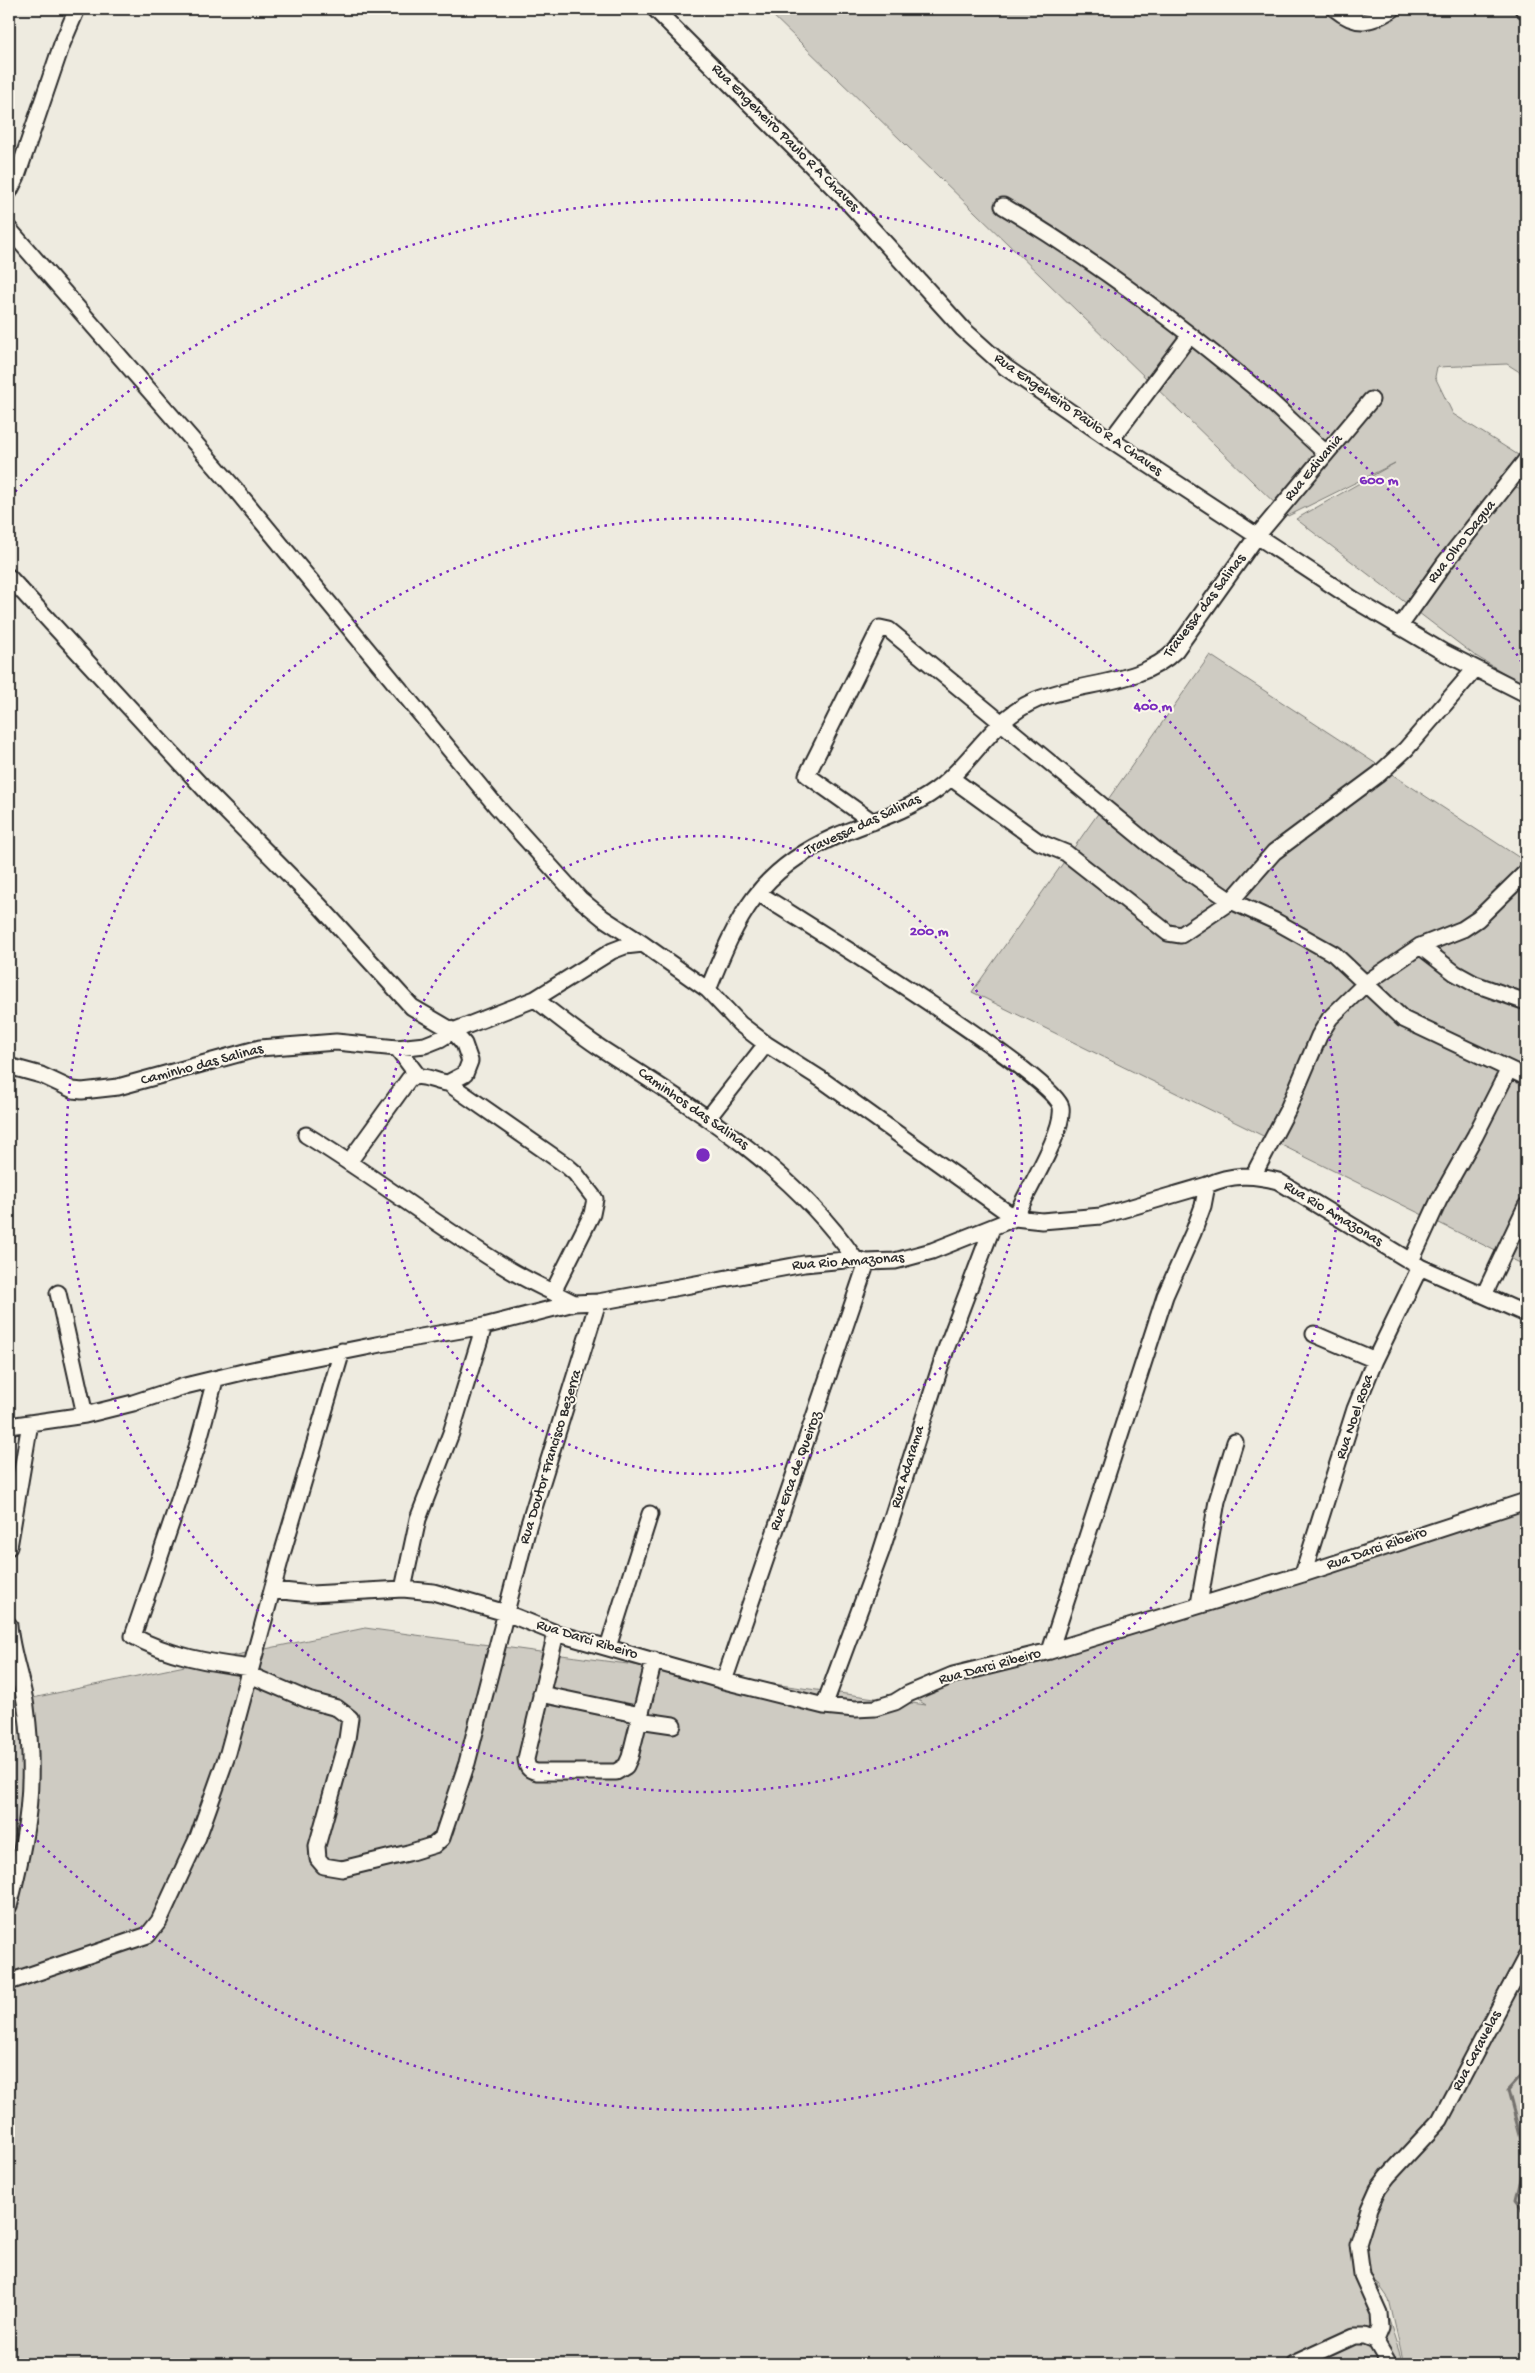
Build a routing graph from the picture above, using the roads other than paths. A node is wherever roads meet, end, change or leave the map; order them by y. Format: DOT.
graph roads {
  1 [pos="77,9"];
  2 [pos="655,9"];
  3 [pos="1336,9"];
  4 [pos="1393,9"];
  5 [pos="1523,9"];
  6 [pos="1526,11"];
  7 [pos="9,192"];
  8 [pos="1003,206"];
  9 [pos="9,229"];
  10 [pos="1190,335"];
  11 [pos="1372,400"];
  12 [pos="1111,440"];
  13 [pos="1326,453"];
  14 [pos="1526,460"];
  15 [pos="1257,536"];
  16 [pos="9,577"];
  17 [pos="1400,626"];
  18 [pos="1475,669"];
  19 [pos="1526,694"];
  20 [pos="999,723"];
  21 [pos="951,778"];
  22 [pos="873,822"];
  23 [pos="1526,872"];
  24 [pos="758,892"];
  25 [pos="1231,901"];
  26 [pos="643,944"];
  27 [pos="1420,946"];
  28 [pos="1366,983"];
  29 [pos="708,990"];
  30 [pos="535,999"];
  31 [pos="1526,1002"];
  32 [pos="453,1030"];
  33 [pos="766,1044"];
  34 [pos="397,1048"];
  35 [pos="12,1067"];
  36 [pos="1509,1069"];
  37 [pos="418,1076"];
  38 [pos="1526,1077"];
  39 [pos="448,1083"];
  40 [pos="709,1117"];
  41 [pos="306,1135"];
  42 [pos="349,1162"];
  43 [pos="1253,1176"];
  44 [pos="1208,1185"];
  45 [pos="1526,1206"];
  46 [pos="1015,1218"];
  47 [pos="992,1228"];
  48 [pos="861,1260"];
  49 [pos="1416,1264"];
  50 [pos="553,1292"];
  51 [pos="58,1293"];
  52 [pos="1484,1295"];
  53 [pos="598,1302"];
  54 [pos="574,1303"];
  55 [pos="1526,1314"];
  56 [pos="484,1326"];
  57 [pos="1314,1334"];
  58 [pos="342,1351"];
  59 [pos="1375,1360"];
  60 [pos="215,1380"];
  61 [pos="85,1415"];
  62 [pos="30,1423"];
  63 [pos="9,1426"];
  64 [pos="1235,1442"];
  65 [pos="1526,1501"];
  66 [pos="650,1514"];
  67 [pos="9,1547"];
  68 [pos="1303,1574"];
  69 [pos="403,1589"];
  70 [pos="273,1590"];
  71 [pos="1199,1604"];
  72 [pos="506,1613"];
  73 [pos="9,1625"];
  74 [pos="556,1633"];
  75 [pos="608,1647"];
  76 [pos="1050,1651"];
  77 [pos="654,1660"];
  78 [pos="13,1672"];
  79 [pos="251,1672"];
  80 [pos="724,1681"];
  81 [pos="542,1694"];
  82 [pos="824,1706"];
  83 [pos="640,1717"];
  84 [pos="673,1725"];
  85 [pos="9,1906"];
  86 [pos="1526,1958"];
  87 [pos="9,1982"];
  88 [pos="1375,2340"];
  89 [pos="1293,2364"];
  90 [pos="1389,2364"];
  1 -- 7 [label="street"];
  2 -- 12 [label="street, Rua Engeheiro Paulo R A Chaves"];
  3 -- 4 [label="street"];
  5 -- 6 [label="street"];
  8 -- 10 [label="street"];
  9 -- 26 [label="street"];
  10 -- 12 [label="street"];
  10 -- 13 [label="street"];
  11 -- 13 [label="street, Rua Edivania"];
  12 -- 15 [label="street, Rua Engeheiro Paulo R A Chaves"];
  13 -- 15 [label="street, Rua Edivania"];
  14 -- 17 [label="street, Rua Olho Dagua"];
  15 -- 17 [label="street, Rua Engeheiro Paulo R A Chaves"];
  15 -- 20 [label="street, Travessa das Salinas"];
  16 -- 32 [label="street"];
  17 -- 18 [label="street, Rua Engeheiro Paulo R A Chaves"];
  18 -- 19 [label="street, Rua Engeheiro Paulo R A Chaves"];
  18 -- 25 [label="street"];
  20 -- 21 [label="street, Travessa das Salinas"];
  20 -- 22 [label="street"];
  20 -- 25 [label="street"];
  21 -- 22 [label="street, Travessa das Salinas"];
  21 -- 25 [label="street"];
  22 -- 24 [label="street, Travessa das Salinas"];
  23 -- 27 [label="street"];
  24 -- 29 [label="street, Travessa das Salinas"];
  24 -- 46 [label="street"];
  25 -- 28 [label="street"];
  26 -- 29 [label="street"];
  26 -- 30 [label="street, Caminho das Salinas"];
  27 -- 28 [label="street"];
  27 -- 31 [label="street"];
  28 -- 36 [label="street"];
  28 -- 43 [label="street"];
  29 -- 33 [label="street"];
  30 -- 32 [label="street, Caminho das Salinas"];
  30 -- 40 [label="street, Caminhos das Salinas"];
  32 -- 34 [label="street, Caminho das Salinas"];
  32 -- 39 [label="street"];
  33 -- 40 [label="street"];
  33 -- 46 [label="street"];
  34 -- 35 [label="street, Caminho das Salinas"];
  34 -- 37 [label="street"];
  36 -- 38 [label="street"];
  36 -- 49 [label="street, Rua Noel Rosa"];
  37 -- 39 [label="street"];
  37 -- 42 [label="street"];
  39 -- 50 [label="street"];
  40 -- 48 [label="street, Caminhos das Salinas"];
  41 -- 42 [label="street"];
  42 -- 50 [label="street"];
  43 -- 44 [label="street, Rua Rio Amazonas"];
  43 -- 49 [label="street, Rua Rio Amazonas"];
  44 -- 46 [label="street, Rua Rio Amazonas"];
  44 -- 76 [label="street"];
  45 -- 52 [label="street"];
  46 -- 47 [label="street, Rua Rio Amazonas"];
  47 -- 48 [label="street, Rua Rio Amazonas"];
  47 -- 82 [label="street, Rua Adarama"];
  48 -- 53 [label="street, Rua Rio Amazonas"];
  48 -- 80 [label="street, Rua Erca de Queiroz"];
  49 -- 52 [label="street, Rua Rio Amazonas"];
  49 -- 59 [label="street, Rua Noel Rosa"];
  50 -- 54 [label="street"];
  51 -- 61 [label="street"];
  52 -- 55 [label="street, Rua Rio Amazonas"];
  53 -- 54 [label="street, Rua Rio Amazonas"];
  53 -- 72 [label="street, Rua Doutor Francisco Bezerra"];
  54 -- 56 [label="street, Rua Rio Amazonas"];
  56 -- 58 [label="street, Rua Rio Amazonas"];
  56 -- 69 [label="street"];
  57 -- 59 [label="street"];
  58 -- 60 [label="street, Rua Rio Amazonas"];
  58 -- 70 [label="street"];
  59 -- 68 [label="street, Rua Noel Rosa"];
  60 -- 61 [label="street, Rua Rio Amazonas"];
  60 -- 79 [label="street"];
  61 -- 62 [label="street, Rua Rio Amazonas"];
  62 -- 63 [label="street, Rua Rio Amazonas"];
  62 -- 67 [label="street"];
  64 -- 71 [label="street"];
  65 -- 68 [label="street, Rua Darci Ribeiro"];
  66 -- 75 [label="street"];
  68 -- 71 [label="street, Rua Darci Ribeiro"];
  69 -- 70 [label="street, Rua Darci Ribeiro"];
  69 -- 72 [label="street, Rua Darci Ribeiro"];
  70 -- 79 [label="street"];
  71 -- 76 [label="street, Rua Darci Ribeiro"];
  72 -- 74 [label="street, Rua Darci Ribeiro"];
  72 -- 79 [label="street, Rua Doutor Francisco Bezerra"];
  73 -- 78 [label="street"];
  74 -- 75 [label="street, Rua Darci Ribeiro"];
  74 -- 81 [label="street"];
  75 -- 77 [label="street, Rua Darci Ribeiro"];
  76 -- 82 [label="street, Rua Darci Ribeiro"];
  77 -- 80 [label="street, Rua Darci Ribeiro"];
  77 -- 83 [label="street"];
  78 -- 85 [label="street"];
  79 -- 87 [label="street"];
  80 -- 82 [label="street, Rua Darci Ribeiro"];
  81 -- 83 [label="street"];
  81 -- 83 [label="street"];
  83 -- 84 [label="street"];
  86 -- 88 [label="street, Rua Caravelas"];
  88 -- 89 [label="street"];
  88 -- 90 [label="street"];
}
